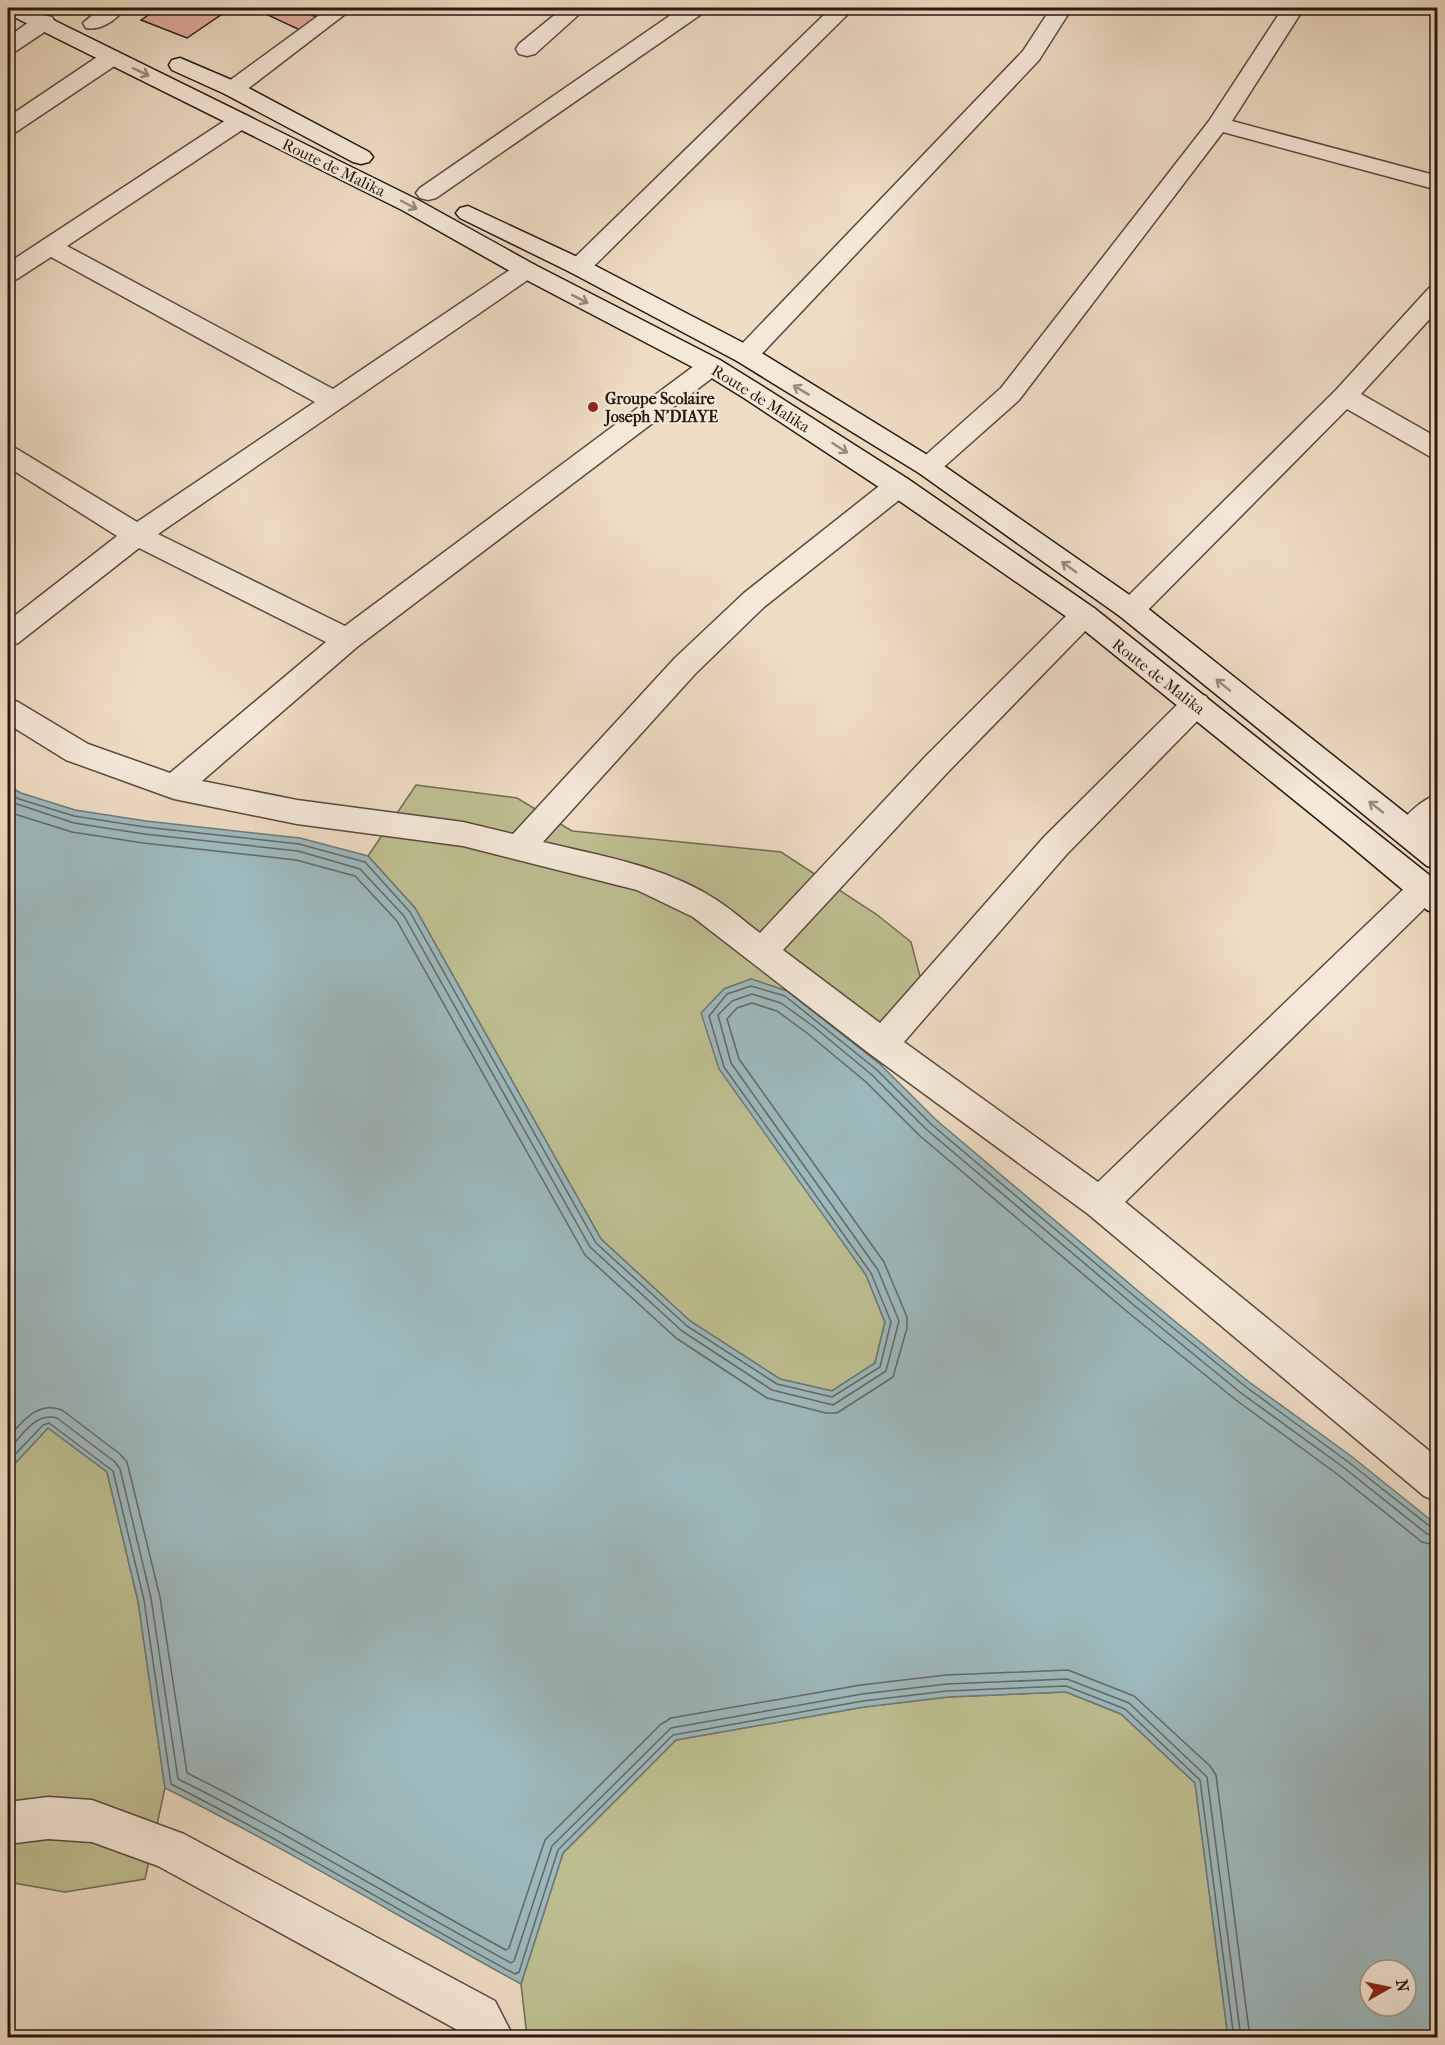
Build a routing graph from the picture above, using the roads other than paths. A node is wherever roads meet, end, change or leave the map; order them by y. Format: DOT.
graph roads {
  1 [pos="14,8"];
  2 [pos="342,8"];
  3 [pos="575,8"];
  4 [pos="695,8"];
  5 [pos="843,8"];
  6 [pos="1061,8"];
  7 [pos="1293,8"];
  8 [pos="54,15"];
  9 [pos="104,15"];
  10 [pos="8,46"];
  11 [pos="527,49"];
  12 [pos="111,57"];
  13 [pos="233,89"];
  14 [pos="240,121"];
  15 [pos="1218,124"];
  16 [pos="8,127"];
  17 [pos="1437,183"];
  18 [pos="428,193"];
  19 [pos="49,246"];
  20 [pos="579,267"];
  21 [pos="526,270"];
  22 [pos="8,274"];
  23 [pos="1435,303"];
  24 [pos="746,355"];
  25 [pos="711,366"];
  26 [pos="1345,396"];
  27 [pos="334,401"];
  28 [pos="1437,450"];
  29 [pos="8,454"];
  30 [pos="928,467"];
  31 [pos="898,486"];
  32 [pos="137,535"];
  33 [pos="1131,610"];
  34 [pos="1084,615"];
  35 [pos="8,636"];
  36 [pos="346,640"];
  37 [pos="1196,704"];
  38 [pos="8,710"];
  39 [pos="174,787"];
  40 [pos="1437,806"];
  41 [pos="1409,833"];
  42 [pos="520,847"];
  43 [pos="1437,857"];
  44 [pos="1430,896"];
  45 [pos="761,953"];
  46 [pos="882,1044"];
  47 [pos="1100,1203"];
  48 [pos="1437,1483"];
  49 [pos="8,1823"];
  50 [pos="492,2037"];
  1 -- 8 [label="street, Route de Malika"];
  2 -- 13 [label="street"];
  3 -- 11 [label="street"];
  4 -- 18 [label="street"];
  5 -- 20 [label="street"];
  6 -- 24 [label="street"];
  7 -- 15 [label="street"];
  8 -- 9 [label="street, Route de Malika"];
  8 -- 10 [label="street"];
  8 -- 12 [label="street, Route de Malika"];
  9 -- 13 [label="street, Route de Malika"];
  12 -- 14 [label="street, Route de Malika, one-way"];
  12 -- 16 [label="street"];
  13 -- 18 [label="street, Route de Malika"];
  14 -- 19 [label="street"];
  14 -- 21 [label="street, Route de Malika, one-way"];
  15 -- 17 [label="street"];
  15 -- 30 [label="street"];
  18 -- 20 [label="street, Route de Malika"];
  19 -- 22 [label="street"];
  19 -- 27 [label="street"];
  20 -- 24 [label="street, Route de Malika"];
  21 -- 25 [label="street, Route de Malika, one-way"];
  21 -- 27 [label="street"];
  23 -- 26 [label="street"];
  30 -- 24 [label="street, Route de Malika, one-way"];
  25 -- 31 [label="street, Route de Malika, one-way"];
  25 -- 36 [label="street"];
  26 -- 28 [label="street"];
  26 -- 33 [label="street"];
  27 -- 32 [label="street"];
  29 -- 32 [label="street"];
  33 -- 30 [label="street, Route de Malika, one-way"];
  31 -- 34 [label="street, Route de Malika"];
  31 -- 42 [label="street"];
  32 -- 35 [label="street"];
  32 -- 36 [label="street"];
  41 -- 33 [label="street, Route de Malika, one-way"];
  34 -- 37 [label="street, Route de Malika"];
  34 -- 45 [label="street"];
  36 -- 39 [label="street"];
  37 -- 44 [label="street, Route de Malika"];
  37 -- 46 [label="street"];
  38 -- 39 [label="street"];
  39 -- 42 [label="street"];
  40 -- 41 [label="street"];
  41 -- 43 [label="street, Route de Malika"];
  42 -- 45 [label="street"];
  44 -- 47 [label="street"];
  45 -- 46 [label="street"];
  46 -- 47 [label="street"];
  47 -- 48 [label="street"];
  49 -- 50 [label="street"];
}
